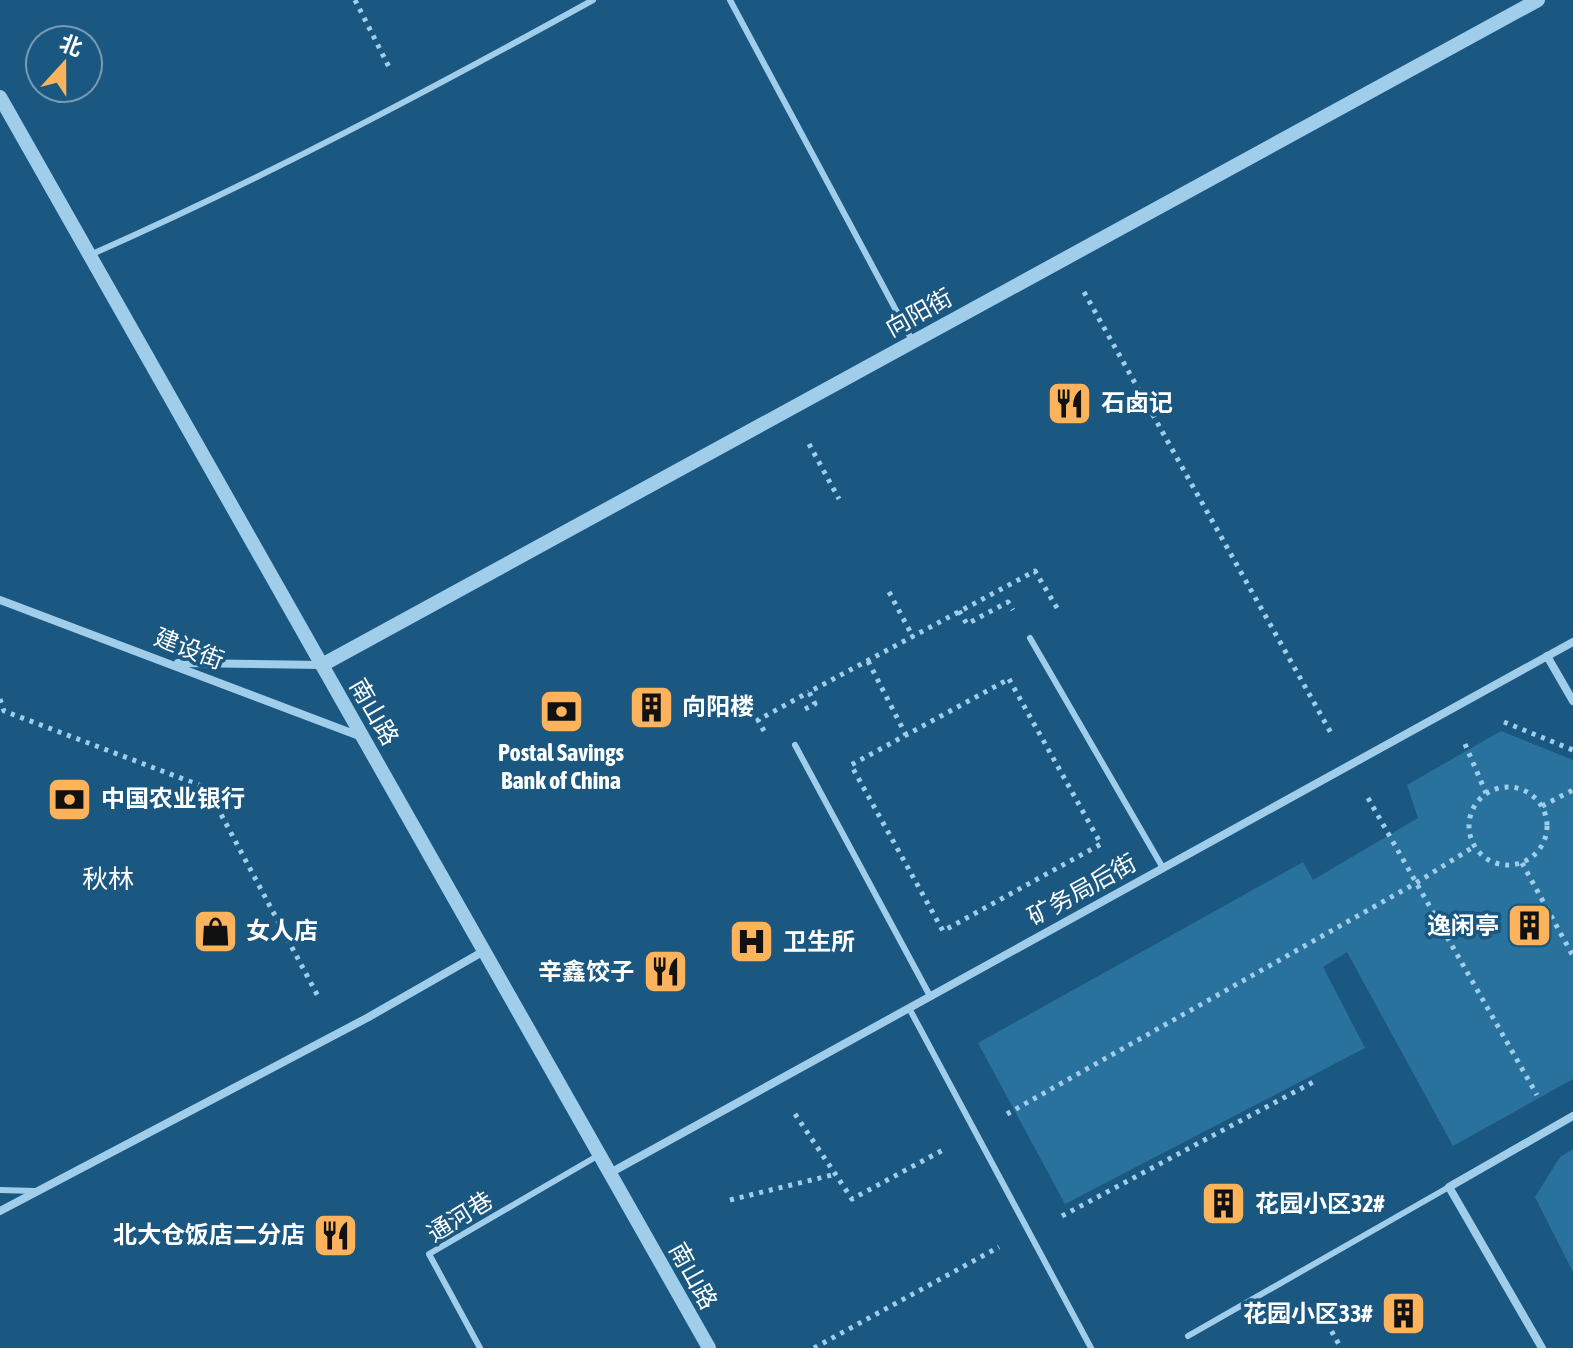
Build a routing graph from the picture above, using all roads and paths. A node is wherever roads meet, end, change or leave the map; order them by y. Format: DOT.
graph roads {
  1 [pos="355,0"];
  2 [pos="593,0"];
  3 [pos="730,0"];
  4 [pos="1538,0"];
  5 [pos="0,97"];
  6 [pos="406,102"];
  7 [pos="90,255"];
  8 [pos="1065,258"];
  9 [pos="913,342"];
  10 [pos="790,409"];
  11 [pos="839,499"];
  12 [pos="889,592"];
  13 [pos="0,600"];
  14 [pos="1008,602"];
  15 [pos="959,611"];
  16 [pos="1067,624"];
  17 [pos="913,637"];
  18 [pos="1030,638"];
  19 [pos="1573,642"];
  20 [pos="1547,656"];
  21 [pos="868,661"];
  22 [pos="172,663"];
  23 [pos="322,665"];
  24 [pos="0,699"];
  25 [pos="1573,701"];
  26 [pos="815,704"];
  27 [pos="1450,710"];
  28 [pos="906,735"];
  29 [pos="363,737"];
  30 [pos="795,745"];
  31 [pos="1349,765"];
  32 [pos="1573,790"];
  33 [pos="1486,793"];
  34 [pos="1542,806"];
  35 [pos="1475,846"];
  36 [pos="1522,863"];
  37 [pos="1163,868"];
  38 [pos="1416,883"];
  39 [pos="484,951"];
  40 [pos="1573,956"];
  41 [pos="302,968"];
  42 [pos="930,996"];
  43 [pos="909,1008"];
  44 [pos="1317,1080"];
  45 [pos="775,1083"];
  46 [pos="1573,1116"];
  47 [pos="1555,1127"];
  48 [pos="976,1132"];
  49 [pos="599,1155"];
  50 [pos="610,1173"];
  51 [pos="836,1174"];
  52 [pos="1449,1187"];
  53 [pos="0,1190"];
  54 [pos="38,1191"];
  55 [pos="730,1200"];
  56 [pos="1075,1208"];
  57 [pos="0,1211"];
  58 [pos="1030,1233"];
  59 [pos="1299,1273"];
  60 [pos="1188,1336"];
  61 [pos="480,1348"];
  62 [pos="709,1348"];
  63 [pos="814,1348"];
  64 [pos="1091,1348"];
  65 [pos="1341,1348"];
  66 [pos="1542,1348"];
  1 -- 6 [label="path"];
  2 -- 6 [label="lane"];
  3 -- 9 [label="lane"];
  4 -- 8 [label="street, 向阳街"];
  5 -- 7 [label="street, 南山路"];
  6 -- 7 [label="lane"];
  7 -- 23 [label="street, 南山路"];
  8 -- 9 [label="street, 向阳街"];
  8 -- 31 [label="path"];
  9 -- 10 [label="street, 向阳街"];
  10 -- 11 [label="path"];
  10 -- 23 [label="street, 向阳街"];
  12 -- 17 [label="path"];
  13 -- 22 [label="street, 建设街"];
  14 -- 15 [label="path"];
  15 -- 16 [label="path"];
  15 -- 17 [label="path"];
  17 -- 21 [label="path"];
  18 -- 37 [label="lane"];
  19 -- 20 [label="street, 矿务局后街"];
  20 -- 25 [label="street"];
  20 -- 27 [label="street, 矿务局后街"];
  21 -- 26 [label="path"];
  21 -- 28 [label="path"];
  22 -- 23 [label="street"];
  22 -- 29 [label="street, 建设街"];
  23 -- 29 [label="street, 南山路"];
  24 -- 41 [label="path"];
  27 -- 31 [label="street, 矿务局后街"];
  27 -- 33 [label="path"];
  28 -- 28 [label="path"];
  29 -- 39 [label="street, 南山路"];
  30 -- 42 [label="lane"];
  31 -- 37 [label="street, 矿务局后街"];
  31 -- 38 [label="path"];
  32 -- 34 [label="path"];
  33 -- 34 [label="path"];
  33 -- 35 [label="path"];
  34 -- 36 [label="path"];
  35 -- 36 [label="path"];
  35 -- 38 [label="path"];
  36 -- 40 [label="path"];
  37 -- 42 [label="street, 矿务局后街"];
  38 -- 47 [label="path"];
  38 -- 48 [label="path"];
  39 -- 49 [label="street, 南山路"];
  39 -- 54 [label="street"];
  42 -- 43 [label="street, 矿务局后街"];
  43 -- 45 [label="street, 矿务局后街"];
  43 -- 48 [label="lane"];
  44 -- 56 [label="path"];
  45 -- 50 [label="street, 矿务局后街"];
  45 -- 51 [label="path"];
  46 -- 47 [label="street"];
  47 -- 52 [label="street"];
  48 -- 51 [label="path"];
  48 -- 58 [label="lane"];
  49 -- 50 [label="street, 南山路"];
  49 -- 61 [label="lane, 通河巷"];
  50 -- 62 [label="street, 南山路"];
  51 -- 55 [label="path"];
  52 -- 59 [label="lane"];
  52 -- 66 [label="street"];
  53 -- 54 [label="lane"];
  54 -- 57 [label="street"];
  58 -- 63 [label="path"];
  58 -- 64 [label="lane"];
  59 -- 60 [label="lane"];
  59 -- 65 [label="path"];
}
